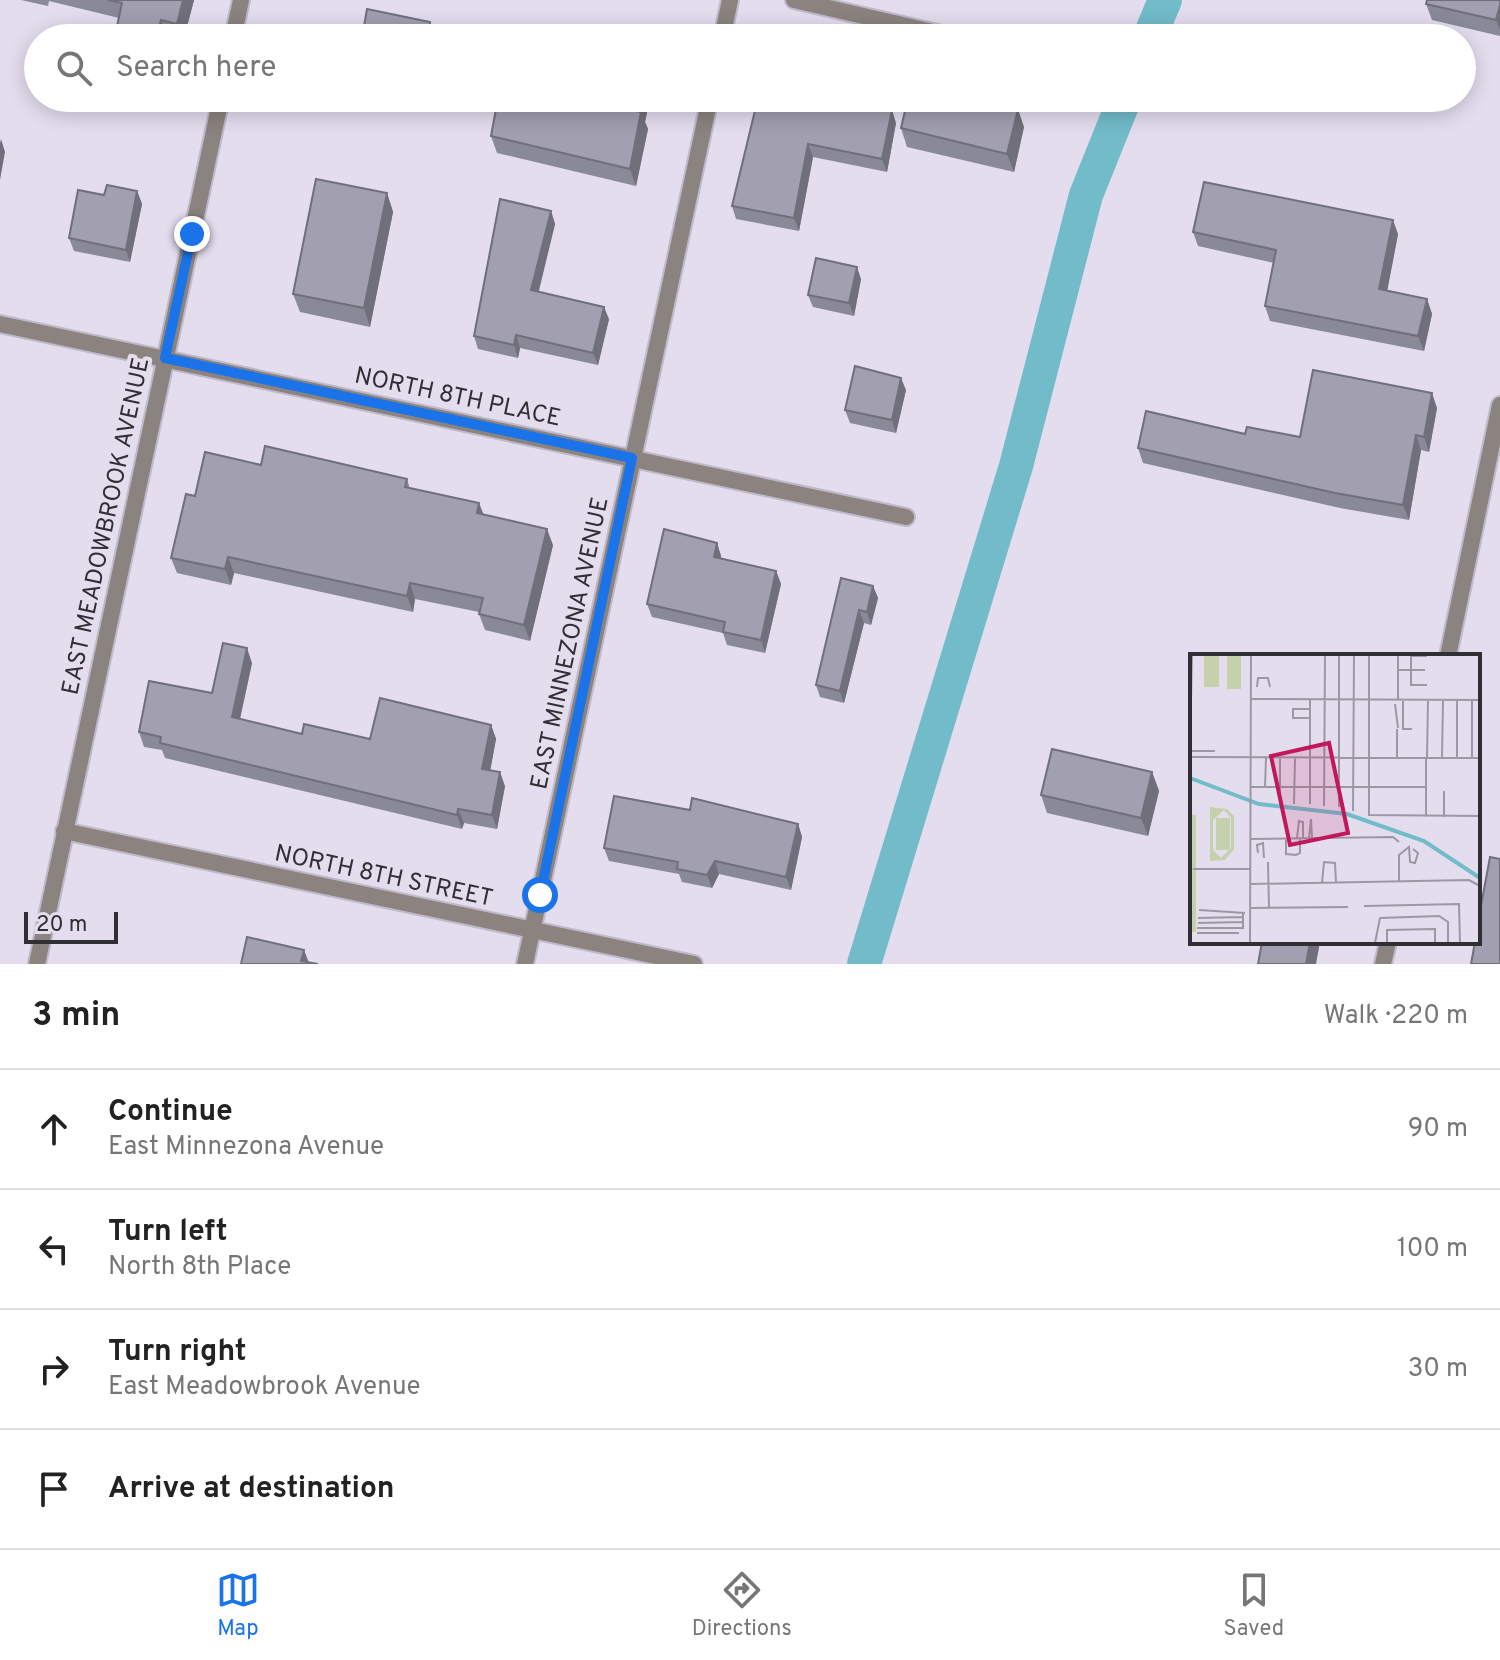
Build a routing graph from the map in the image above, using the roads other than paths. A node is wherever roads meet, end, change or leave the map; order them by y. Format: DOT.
graph roads {
  1 [pos="241,0"];
  2 [pos="730,0"];
  3 [pos="794,0"];
  4 [pos="236,24"];
  5 [pos="725,24"];
  6 [pos="898,24"];
  7 [pos="218,112"];
  8 [pos="707,112"];
  9 [pos="0,324"];
  10 [pos="165,358"];
  11 [pos="1500,405"];
  12 [pos="632,458"];
  13 [pos="906,517"];
  14 [pos="1448,654"];
  15 [pos="64,831"];
  16 [pos="532,932"];
  17 [pos="1388,944"];
  18 [pos="37,964"];
  19 [pos="525,964"];
  20 [pos="694,964"];
  21 [pos="1383,964"];
  1 -- 4 [label="street"];
  2 -- 5 [label="street"];
  3 -- 6 [label="street"];
  7 -- 10 [label="street, EAST MEADOWBROOK AVENUE"];
  8 -- 12 [label="street, EAST MINNEZONA AVENUE"];
  9 -- 10 [label="street, NORTH 8TH PLACE"];
  10 -- 12 [label="street, NORTH 8TH PLACE"];
  10 -- 15 [label="street, EAST MEADOWBROOK AVENUE"];
  11 -- 14 [label="street"];
  12 -- 13 [label="street, NORTH 8TH PLACE"];
  12 -- 16 [label="street, EAST MINNEZONA AVENUE"];
  15 -- 16 [label="street, NORTH 8TH STREET"];
  15 -- 18 [label="street, EAST MEADOWBROOK AVENUE"];
  16 -- 19 [label="street, EAST MINNEZONA AVENUE"];
  16 -- 20 [label="street, NORTH 8TH STREET"];
  17 -- 21 [label="street"];
}
